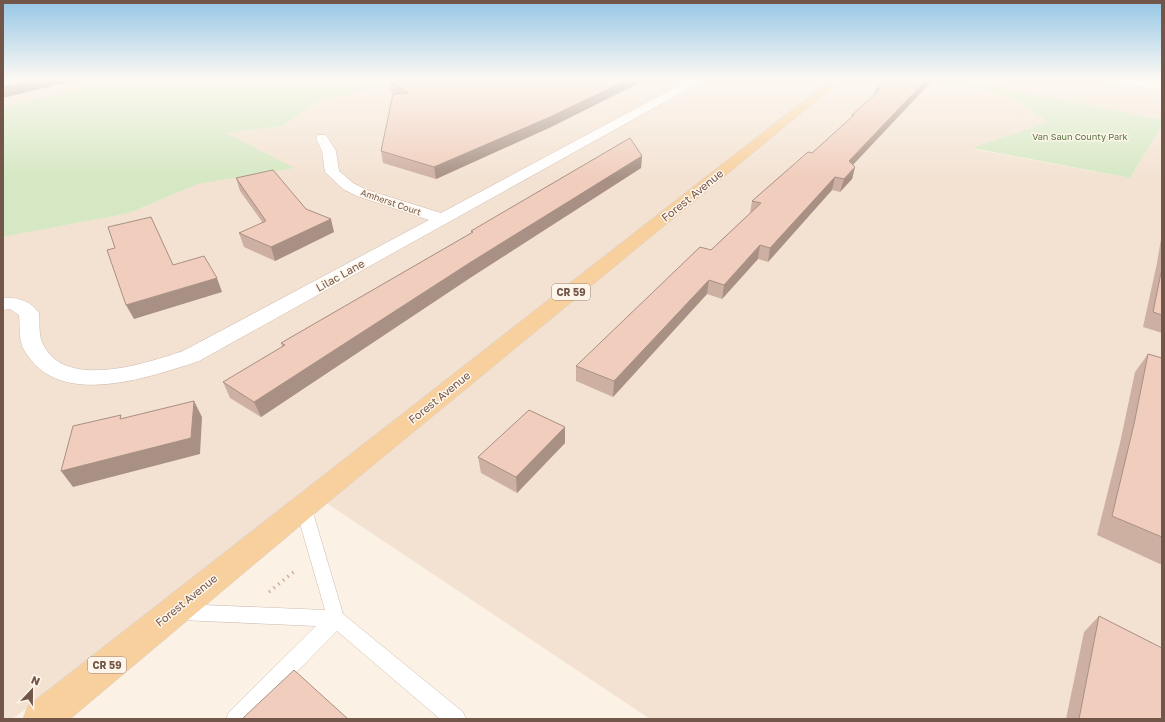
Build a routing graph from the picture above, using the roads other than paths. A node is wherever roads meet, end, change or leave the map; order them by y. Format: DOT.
graph roads {
  1 [pos="639,112"];
  2 [pos="797,112"];
  3 [pos="322,138"];
  4 [pos="443,219"];
  5 [pos="3,304"];
  6 [pos="303,506"];
  7 [pos="173,611"];
  8 [pos="336,619"];
  9 [pos="41,719"];
  10 [pos="236,719"];
  11 [pos="456,719"];
  1 -- 4 [label="street, Lilac Lane"];
  2 -- 6 [label="main road, Forest Avenue / CR 59"];
  3 -- 4 [label="street, Amherst Court"];
  4 -- 5 [label="street, Lilac Lane"];
  6 -- 7 [label="main road, Forest Avenue / CR 59"];
  6 -- 8 [label="lane"];
  7 -- 8 [label="lane"];
  7 -- 9 [label="main road, Forest Avenue / CR 59"];
  8 -- 10 [label="lane"];
  8 -- 11 [label="lane"];
}
